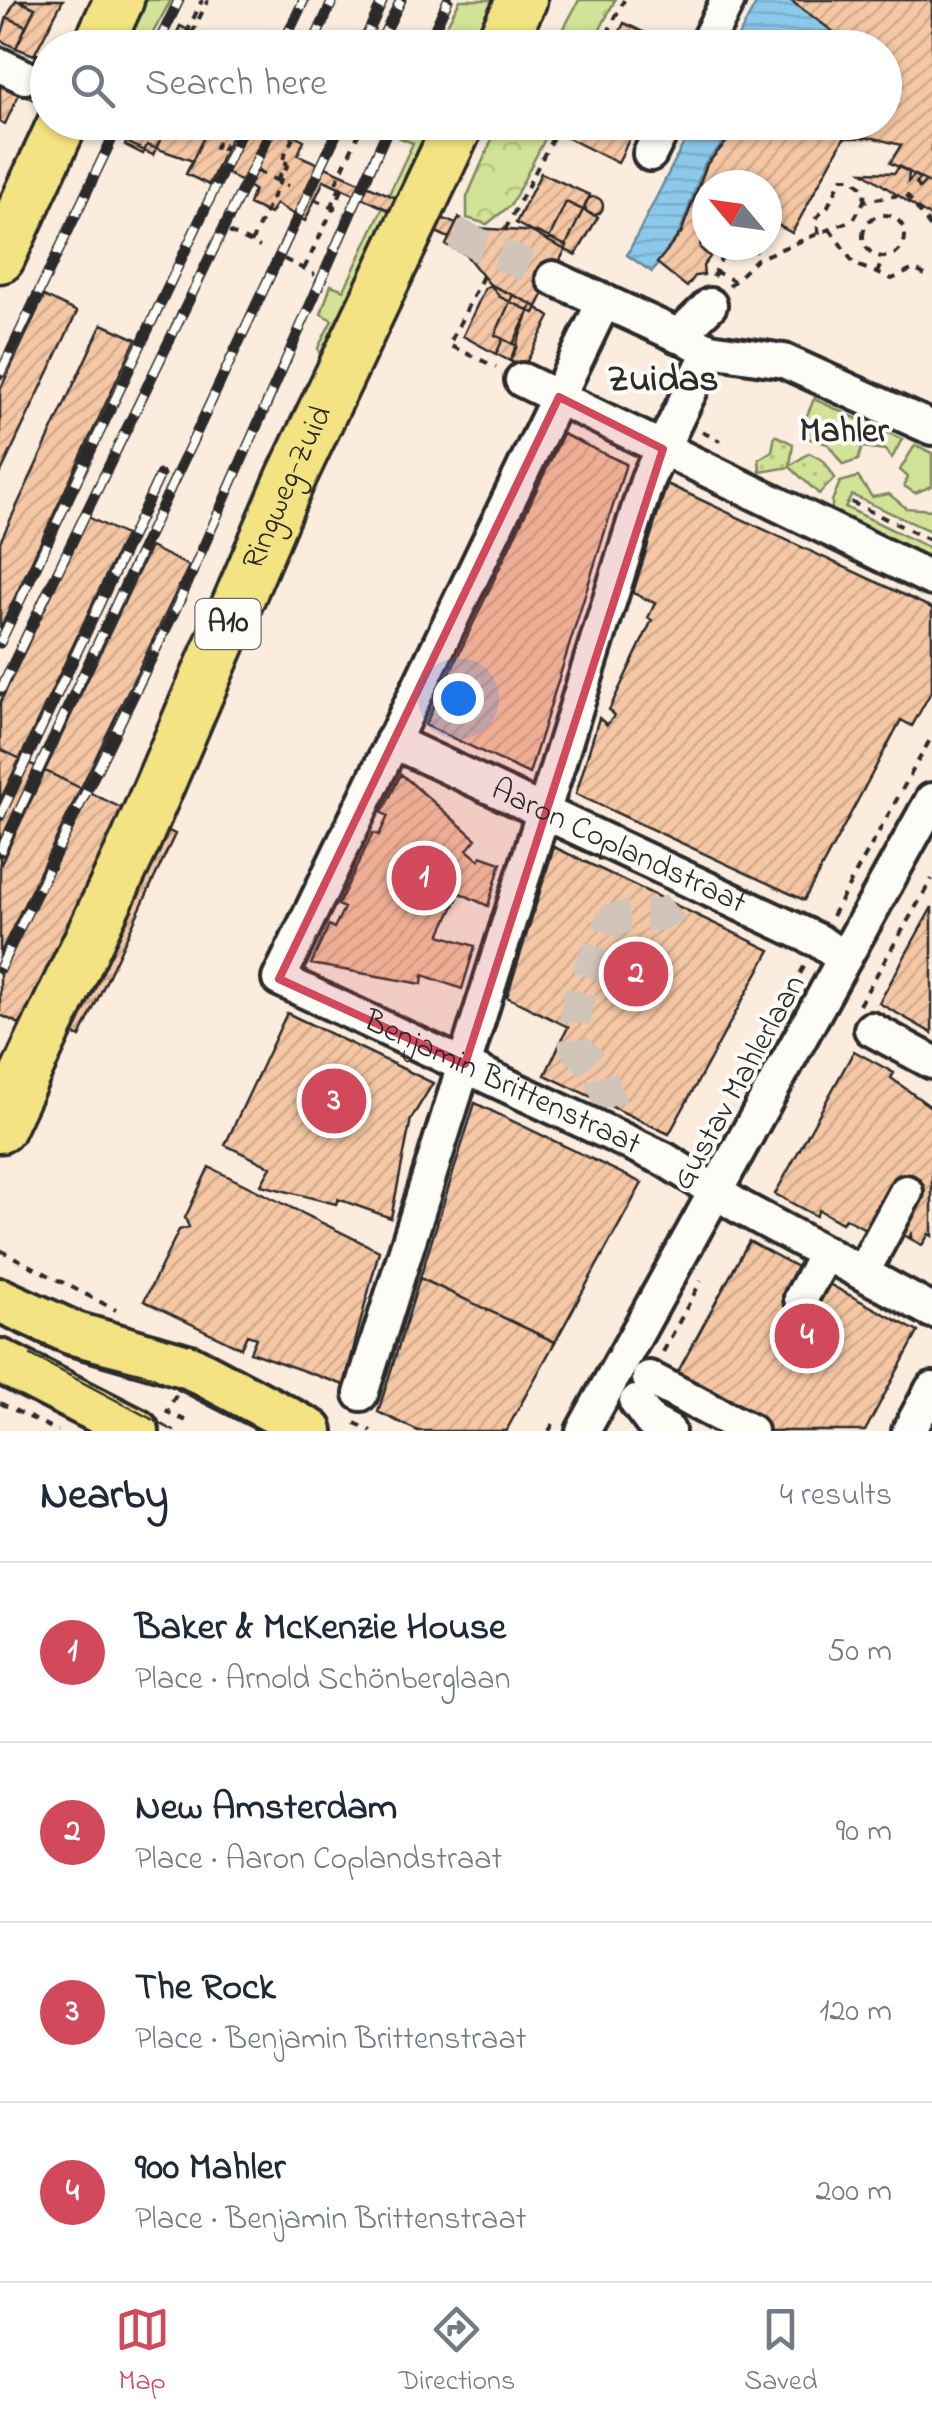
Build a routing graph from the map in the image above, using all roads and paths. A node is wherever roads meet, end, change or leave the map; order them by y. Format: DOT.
graph roads {
  1 [pos="119,0"];
  2 [pos="205,0"];
  3 [pos="522,0"];
  4 [pos="624,0"];
  5 [pos="728,0"];
  6 [pos="105,30"];
  7 [pos="191,30"];
  8 [pos="507,30"];
  9 [pos="609,30"];
  10 [pos="713,30"];
  11 [pos="55,140"];
  12 [pos="219,140"];
  13 [pos="227,140"];
  14 [pos="294,140"];
  15 [pos="357,140"];
  16 [pos="451,140"];
  17 [pos="552,140"];
  18 [pos="657,140"];
  19 [pos="215,149"];
  20 [pos="222,151"];
  21 [pos="650,154"];
  22 [pos="286,161"];
  23 [pos="258,170"];
  24 [pos="277,180"];
  25 [pos="340,185"];
  26 [pos="288,186"];
  27 [pos="314,199"];
  28 [pos="864,201"];
  29 [pos="331,208"];
  30 [pos="343,213"];
  31 [pos="932,229"];
  32 [pos="505,230"];
  33 [pos="830,230"];
  34 [pos="229,232"];
  35 [pos="819,234"];
  36 [pos="252,243"];
  37 [pos="260,247"];
  38 [pos="782,250"];
  39 [pos="883,257"];
  40 [pos="0,258"];
  41 [pos="284,259"];
  42 [pos="719,260"];
  43 [pos="757,260"];
  44 [pos="304,269"];
  45 [pos="714,271"];
  46 [pos="315,274"];
  47 [pos="877,274"];
  48 [pos="483,276"];
  49 [pos="553,278"];
  50 [pos="932,278"];
  51 [pos="734,281"];
  52 [pos="604,300"];
  53 [pos="715,300"];
  54 [pos="678,336"];
  55 [pos="710,350"];
  56 [pos="522,380"];
  57 [pos="558,397"];
  58 [pos="932,428"];
  59 [pos="696,430"];
  60 [pos="720,441"];
  61 [pos="663,448"];
  62 [pos="851,502"];
  63 [pos="932,541"];
  64 [pos="932,579"];
  65 [pos="932,736"];
  66 [pos="392,741"];
  67 [pos="930,810"];
  68 [pos="545,812"];
  69 [pos="932,879"];
  70 [pos="831,950"];
  71 [pos="861,1023"];
  72 [pos="932,1062"];
  73 [pos="465,1064"];
  74 [pos="728,1106"];
  75 [pos="0,1128"];
  76 [pos="718,1192"];
  77 [pos="906,1192"];
  78 [pos="0,1250"];
  79 [pos="826,1253"];
  80 [pos="24,1262"];
  81 [pos="862,1273"];
  82 [pos="704,1276"];
  83 [pos="801,1298"];
  84 [pos="0,1300"];
  85 [pos="932,1311"];
  86 [pos="0,1361"];
  87 [pos="643,1390"];
  88 [pos="932,1390"];
  89 [pos="0,1403"];
  90 [pos="357,1408"];
  91 [pos="571,1422"];
  92 [pos="919,1426"];
  93 [pos="58,1431"];
  94 [pos="137,1431"];
  95 [pos="311,1431"];
  96 [pos="372,1431"];
  97 [pos="549,1431"];
  98 [pos="668,1431"];
  99 [pos="750,1431"];
  1 -- 6 [label="highway"];
  2 -- 7 [label="path"];
  3 -- 8 [label="highway"];
  4 -- 9 [label="path"];
  5 -- 10 [label="street"];
  11 -- 40 [label="highway"];
  12 -- 19 [label="path"];
  13 -- 20 [label="path"];
  14 -- 22 [label="path"];
  15 -- 25 [label="path"];
  16 -- 75 [label="highway, Ringweg-Zuid / A10"];
  17 -- 32 [label="path"];
  18 -- 21 [label="street"];
  22 -- 24 [label="path"];
  22 -- 36 [label="path"];
  23 -- 24 [label="path"];
  24 -- 26 [label="path"];
  25 -- 29 [label="path"];
  25 -- 44 [label="path"];
  27 -- 29 [label="path"];
  28 -- 31 [label="path"];
  28 -- 33 [label="path"];
  28 -- 35 [label="path"];
  29 -- 30 [label="path"];
  33 -- 35 [label="path"];
  33 -- 47 [label="path"];
  34 -- 36 [label="path"];
  35 -- 38 [label="path"];
  36 -- 37 [label="path"];
  39 -- 39 [label="path"];
  39 -- 47 [label="path"];
  41 -- 44 [label="path"];
  42 -- 45 [label="path"];
  43 -- 51 [label="path"];
  44 -- 46 [label="path"];
  45 -- 51 [label="path"];
  45 -- 53 [label="path"];
  47 -- 50 [label="path"];
  48 -- 56 [label="path"];
  49 -- 52 [label="street"];
  51 -- 53 [label="path"];
  52 -- 54 [label="street"];
  52 -- 57 [label="street"];
  53 -- 54 [label="street"];
  54 -- 55 [label="street"];
  55 -- 58 [label="street"];
  55 -- 61 [label="street"];
  56 -- 57 [label="street"];
  57 -- 61 [label="street"];
  57 -- 66 [label="street"];
  59 -- 60 [label="path"];
  61 -- 64 [label="street"];
  61 -- 68 [label="street"];
  62 -- 63 [label="path"];
  65 -- 70 [label="path, Gustav Mahlerlaan"];
  66 -- 68 [label="street, Aaron Coplandstraat"];
  66 -- 73 [label="street, Benjamin Brittenstraat"];
  67 -- 70 [label="street, Gustav Mahlerlaan"];
  68 -- 70 [label="street, Aaron Coplandstraat"];
  68 -- 73 [label="street"];
  69 -- 71 [label="path, Gustav Mahlerlaan"];
  70 -- 74 [label="path, Gustav Mahlerlaan"];
  70 -- 76 [label="street, Gustav Mahlerlaan"];
  71 -- 72 [label="street"];
  73 -- 76 [label="street, Benjamin Brittenstraat"];
  73 -- 90 [label="street"];
  76 -- 79 [label="street, Benjamin Brittenstraat"];
  76 -- 91 [label="street, Gustav Mahlerlaan"];
  77 -- 81 [label="street"];
  78 -- 80 [label="path"];
  79 -- 81 [label="street, Benjamin Brittenstraat"];
  79 -- 83 [label="street"];
  81 -- 85 [label="street, Benjamin Brittenstraat"];
  82 -- 87 [label="path"];
  84 -- 95 [label="main road"];
  86 -- 94 [label="main road"];
  87 -- 98 [label="street"];
  87 -- 99 [label="street"];
  88 -- 92 [label="street"];
  89 -- 93 [label="path"];
  90 -- 96 [label="path"];
  91 -- 97 [label="path"];
}
